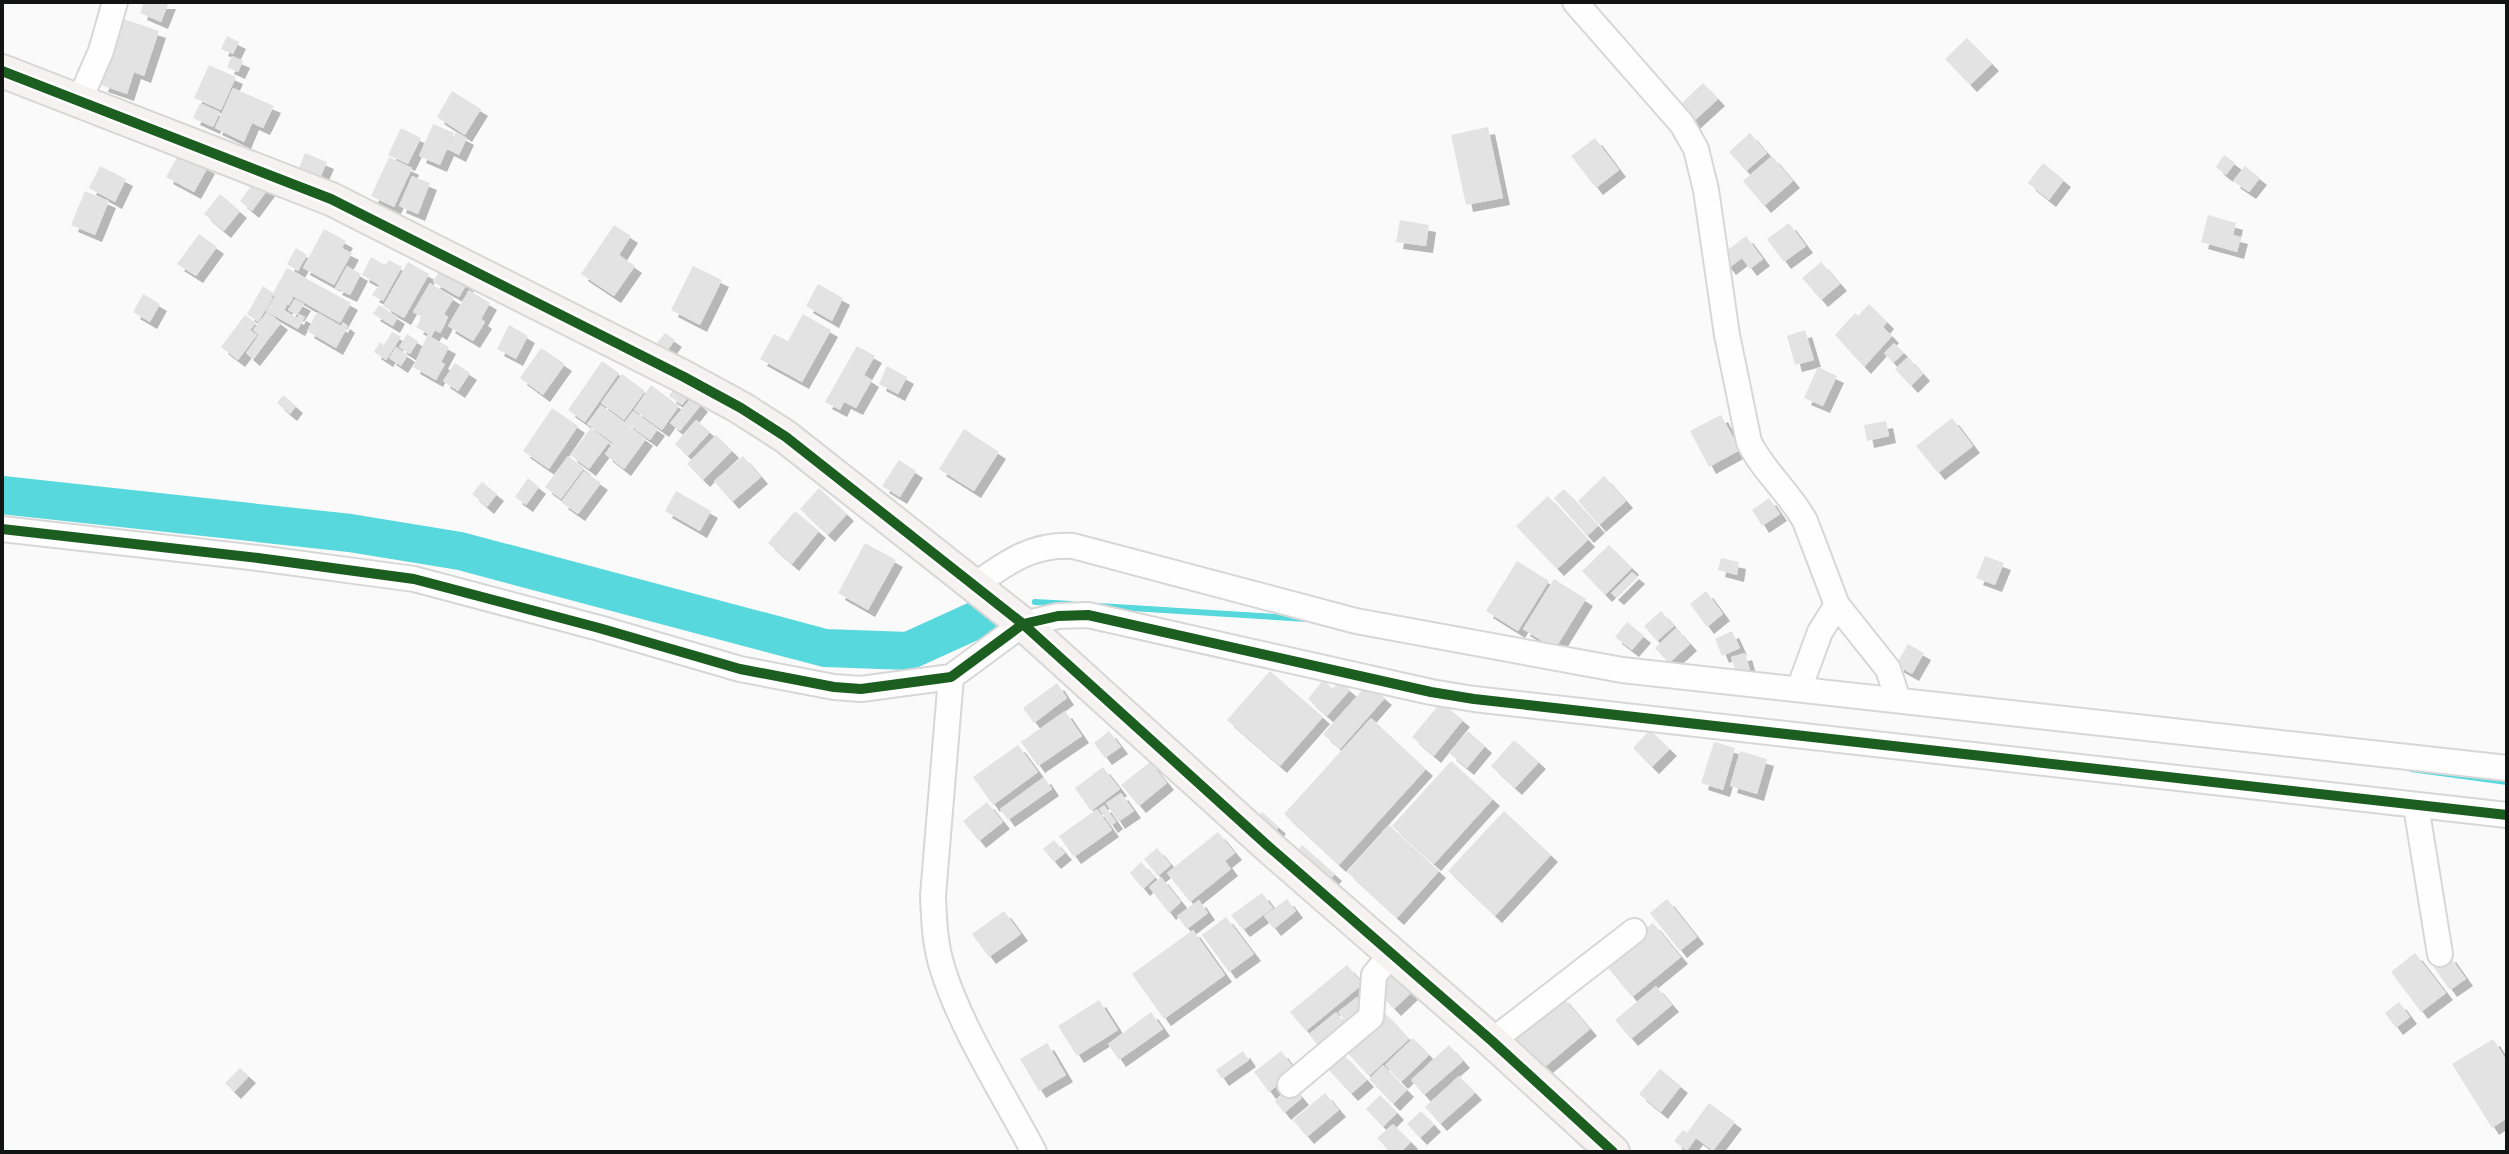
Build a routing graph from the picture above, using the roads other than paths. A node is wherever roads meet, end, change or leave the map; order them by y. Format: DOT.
graph roads {
  1 [pos="115,2"];
  2 [pos="1575,2"];
  3 [pos="2,71"];
  4 [pos="80,99"];
  5 [pos="2,529"];
  6 [pos="975,585"];
  7 [pos="1837,605"];
  8 [pos="1023,624"];
  9 [pos="951,677"];
  10 [pos="1799,689"];
  11 [pos="1898,700"];
  12 [pos="2507,768"];
  13 [pos="2416,806"];
  14 [pos="2507,815"];
  15 [pos="1634,931"];
  16 [pos="1393,952"];
  17 [pos="2440,954"];
  18 [pos="1492,1041"];
  19 [pos="1290,1085"];
  20 [pos="1034,1152"];
  21 [pos="1613,1152"];
  1 -- 4 [label="street"];
  2 -- 7 [label="street"];
  3 -- 4 [label="street"];
  4 -- 6 [label="street"];
  5 -- 9 [label="street"];
  6 -- 8 [label="street"];
  6 -- 10 [label="street"];
  7 -- 10 [label="street"];
  7 -- 11 [label="street"];
  8 -- 9 [label="street"];
  8 -- 13 [label="street"];
  8 -- 16 [label="street"];
  9 -- 20 [label="street"];
  10 -- 11 [label="street"];
  11 -- 12 [label="street"];
  13 -- 14 [label="street"];
  13 -- 17 [label="street"];
  15 -- 18 [label="street"];
  16 -- 18 [label="street"];
  16 -- 19 [label="street"];
  18 -- 21 [label="street"];
}
